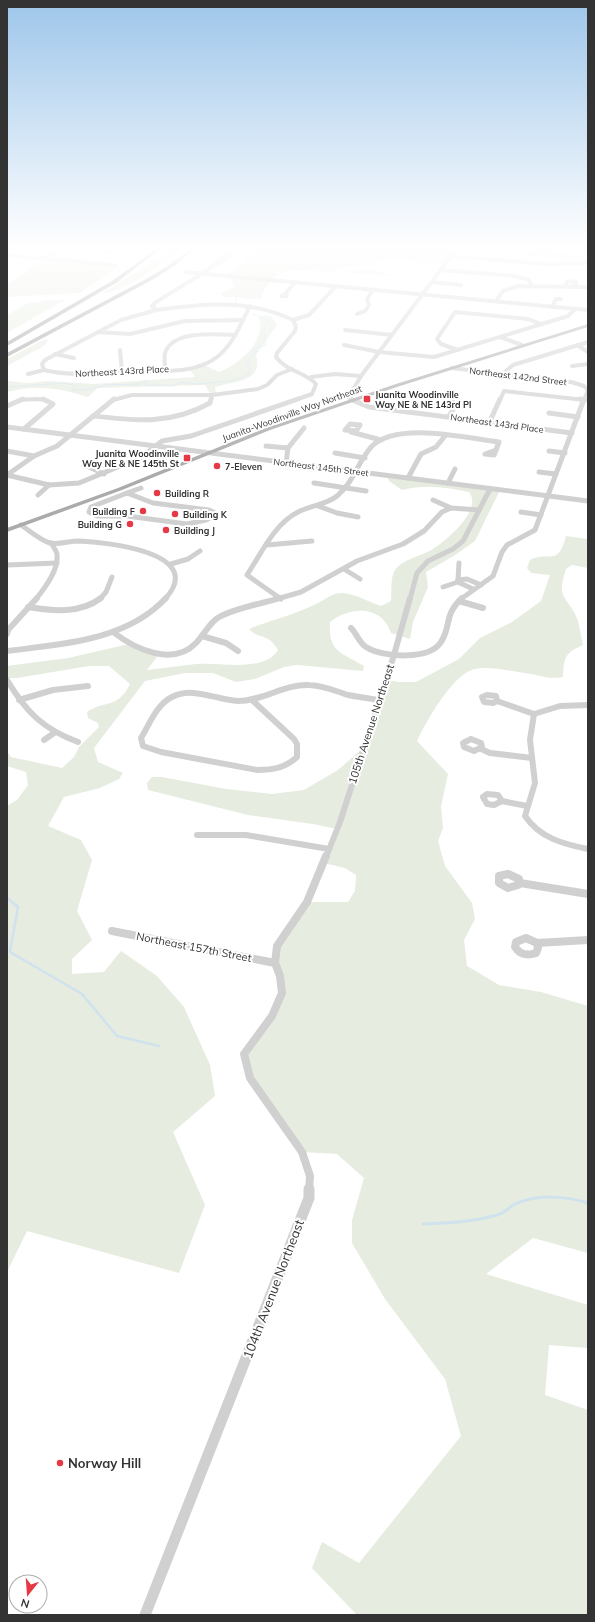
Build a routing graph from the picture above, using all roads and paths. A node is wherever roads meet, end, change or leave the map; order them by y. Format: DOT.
graph roads {
  1 [pos="39,323"];
  2 [pos="44,323"];
  3 [pos="60,323"];
  4 [pos="68,323"];
  5 [pos="117,323"];
  6 [pos="175,323"];
  7 [pos="241,323"];
  8 [pos="294,323"];
  9 [pos="401,323"];
  10 [pos="448,323"];
  11 [pos="537,323"];
  12 [pos="545,323"];
  13 [pos="541,324"];
  14 [pos="588,325"];
  15 [pos="345,330"];
  16 [pos="98,332"];
  17 [pos="235,335"];
  18 [pos="392,335"];
  19 [pos="500,337"];
  20 [pos="7,341"];
  21 [pos="588,342"];
  22 [pos="7,344"];
  23 [pos="344,345"];
  24 [pos="522,345"];
  25 [pos="577,345"];
  26 [pos="120,350"];
  27 [pos="458,350"];
  28 [pos="7,351"];
  29 [pos="379,352"];
  30 [pos="588,352"];
  31 [pos="55,354"];
  32 [pos="7,355"];
  33 [pos="74,358"];
  34 [pos="588,364"];
  35 [pos="572,366"];
  36 [pos="452,368"];
  37 [pos="292,369"];
  38 [pos="44,370"];
  39 [pos="165,370"];
  40 [pos="122,372"];
  41 [pos="28,374"];
  42 [pos="501,375"];
  43 [pos="361,376"];
  44 [pos="311,377"];
  45 [pos="212,394"];
  46 [pos="425,394"];
  47 [pos="154,395"];
  48 [pos="585,400"];
  49 [pos="150,401"];
  50 [pos="351,401"];
  51 [pos="7,406"];
  52 [pos="549,413"];
  53 [pos="93,416"];
  54 [pos="449,416"];
  55 [pos="578,417"];
  56 [pos="490,421"];
  57 [pos="7,427"];
  58 [pos="304,428"];
  59 [pos="24,430"];
  60 [pos="351,432"];
  61 [pos="572,434"];
  62 [pos="71,436"];
  63 [pos="445,436"];
  64 [pos="381,440"];
  65 [pos="155,446"];
  66 [pos="266,446"];
  67 [pos="288,448"];
  68 [pos="496,450"];
  69 [pos="7,451"];
  70 [pos="548,451"];
  71 [pos="210,453"];
  72 [pos="335,453"];
  73 [pos="564,453"];
  74 [pos="34,456"];
  75 [pos="365,458"];
  76 [pos="286,463"];
  77 [pos="85,465"];
  78 [pos="455,469"];
  79 [pos="356,472"];
  80 [pos="540,472"];
  81 [pos="104,474"];
  82 [pos="556,474"];
  83 [pos="7,475"];
  84 [pos="408,478"];
  85 [pos="314,483"];
  86 [pos="448,483"];
  87 [pos="49,485"];
  88 [pos="346,487"];
  89 [pos="141,488"];
  90 [pos="490,489"];
  91 [pos="366,491"];
  92 [pos="127,493"];
  93 [pos="38,495"];
  94 [pos="549,496"];
  95 [pos="433,500"];
  96 [pos="588,501"];
  97 [pos="82,503"];
  98 [pos="318,506"];
  99 [pos="451,508"];
  100 [pos="90,509"];
  101 [pos="479,510"];
  102 [pos="522,512"];
  103 [pos="541,515"];
  104 [pos="358,517"];
  105 [pos="21,525"];
  106 [pos="7,530"];
  107 [pos="312,541"];
  108 [pos="51,543"];
  109 [pos="267,545"];
  110 [pos="200,551"];
  111 [pos="57,563"];
  112 [pos="459,563"];
  113 [pos="170,564"];
  114 [pos="7,565"];
  115 [pos="344,569"];
  116 [pos="112,577"];
  117 [pos="360,579"];
  118 [pos="458,581"];
  119 [pos="481,585"];
  120 [pos="443,587"];
  121 [pos="473,589"];
  122 [pos="282,599"];
  123 [pos="459,601"];
  124 [pos="28,607"];
  125 [pos="483,608"];
  126 [pos="351,628"];
  127 [pos="113,632"];
  128 [pos="7,634"];
  129 [pos="202,636"];
  130 [pos="7,651"];
  131 [pos="238,651"];
  132 [pos="394,655"];
  133 [pos="7,680"];
  134 [pos="88,686"];
  135 [pos="18,700"];
  136 [pos="252,700"];
  137 [pos="378,700"];
  138 [pos="497,701"];
  139 [pos="588,705"];
  140 [pos="534,714"];
  141 [pos="54,733"];
  142 [pos="44,740"];
  143 [pos="78,742"];
  144 [pos="481,749"];
  145 [pos="532,758"];
  146 [pos="502,801"];
  147 [pos="527,806"];
  148 [pos="197,835"];
  149 [pos="329,849"];
  150 [pos="588,849"];
  151 [pos="520,883"];
  152 [pos="588,894"];
  153 [pos="112,931"];
  154 [pos="588,940"];
  155 [pos="537,943"];
  156 [pos="275,963"];
  157 [pos="145,1615"];
  1 -- 20 [label="highway"];
  2 -- 22 [label="highway"];
  3 -- 28 [label="highway"];
  4 -- 32 [label="highway"];
  5 -- 16 [label="street"];
  6 -- 16 [label="street"];
  7 -- 17 [label="street, Northeast 143rd Place"];
  8 -- 37 [label="street"];
  9 -- 18 [label="street"];
  10 -- 27 [label="street"];
  11 -- 13 [label="street"];
  12 -- 13 [label="street"];
  13 -- 19 [label="street"];
  14 -- 24 [label="main road, Juanita-Woodinville Way Northeast"];
  15 -- 18 [label="street"];
  16 -- 31 [label="street"];
  17 -- 39 [label="street, Northeast 143rd Place"];
  17 -- 39 [label="street"];
  18 -- 29 [label="street"];
  19 -- 24 [label="street"];
  19 -- 27 [label="street"];
  21 -- 25 [label="street"];
  23 -- 29 [label="street"];
  24 -- 36 [label="main road, Juanita-Woodinville Way Northeast"];
  25 -- 30 [label="street"];
  25 -- 42 [label="street"];
  26 -- 40 [label="street"];
  27 -- 29 [label="street"];
  29 -- 43 [label="street"];
  31 -- 33 [label="street"];
  31 -- 38 [label="street"];
  34 -- 35 [label="street"];
  36 -- 42 [label="street, Northeast 142nd Street"];
  36 -- 50 [label="main road, Juanita-Woodinville Way Northeast"];
  37 -- 44 [label="street"];
  37 -- 45 [label="street"];
  38 -- 40 [label="street, Northeast 143rd Place"];
  38 -- 41 [label="street"];
  39 -- 40 [label="street, Northeast 143rd Place"];
  42 -- 48 [label="street, Northeast 142nd Street"];
  43 -- 44 [label="street"];
  43 -- 50 [label="street"];
  44 -- 65 [label="street"];
  45 -- 47 [label="street"];
  45 -- 53 [label="street"];
  46 -- 54 [label="street"];
  47 -- 49 [label="street"];
  47 -- 53 [label="street"];
  48 -- 55 [label="street"];
  48 -- 56 [label="street"];
  50 -- 54 [label="street, Northeast 143rd Place"];
  50 -- 71 [label="main road, Juanita-Woodinville Way Northeast"];
  51 -- 59 [label="street"];
  52 -- 55 [label="street"];
  53 -- 62 [label="street"];
  54 -- 56 [label="street, Northeast 143rd Place"];
  55 -- 61 [label="street"];
  56 -- 61 [label="street, Northeast 143rd Place"];
  57 -- 59 [label="street, Northeast 145th Street"];
  58 -- 67 [label="street"];
  59 -- 62 [label="street, Northeast 145th Street"];
  60 -- 64 [label="street"];
  61 -- 73 [label="street"];
  62 -- 65 [label="street, Northeast 145th Street"];
  62 -- 74 [label="street"];
  63 -- 64 [label="street"];
  63 -- 68 [label="street"];
  63 -- 84 [label="street"];
  64 -- 75 [label="street"];
  65 -- 71 [label="street, Northeast 145th Street"];
  65 -- 81 [label="street"];
  66 -- 67 [label="street"];
  67 -- 76 [label="street"];
  69 -- 74 [label="street"];
  70 -- 73 [label="street"];
  71 -- 76 [label="street, Northeast 145th Street"];
  71 -- 97 [label="main road, Juanita-Woodinville Way Northeast"];
  72 -- 75 [label="street"];
  73 -- 82 [label="street"];
  74 -- 83 [label="street"];
  75 -- 79 [label="street"];
  76 -- 79 [label="street, Northeast 145th Street"];
  77 -- 81 [label="street"];
  78 -- 86 [label="street"];
  79 -- 84 [label="street, Northeast 145th Street"];
  79 -- 88 [label="street"];
  80 -- 82 [label="street"];
  81 -- 87 [label="street"];
  82 -- 94 [label="street"];
  83 -- 87 [label="street"];
  84 -- 86 [label="street, Northeast 145th Street"];
  85 -- 88 [label="street"];
  86 -- 90 [label="street, Northeast 145th Street"];
  87 -- 93 [label="street"];
  88 -- 91 [label="street"];
  88 -- 98 [label="street"];
  89 -- 92 [label="street"];
  90 -- 94 [label="street, Northeast 145th Street"];
  90 -- 101 [label="street, 105th Avenue Northeast"];
  92 -- 100 [label="street"];
  92 -- 100 [label="street"];
  94 -- 96 [label="street, Northeast 145th Street"];
  94 -- 103 [label="street"];
  95 -- 99 [label="street"];
  97 -- 100 [label="street"];
  97 -- 105 [label="main road, Juanita-Woodinville Way Northeast"];
  98 -- 104 [label="street"];
  98 -- 109 [label="street"];
  99 -- 101 [label="street"];
  99 -- 115 [label="street"];
  101 -- 132 [label="street, 105th Avenue Northeast"];
  102 -- 103 [label="street"];
  103 -- 119 [label="street"];
  105 -- 106 [label="main road, Juanita-Woodinville Way Northeast"];
  105 -- 108 [label="street"];
  107 -- 109 [label="street"];
  108 -- 111 [label="street"];
  108 -- 113 [label="street"];
  109 -- 122 [label="street"];
  110 -- 113 [label="street"];
  111 -- 114 [label="street"];
  111 -- 124 [label="street"];
  112 -- 118 [label="street"];
  113 -- 127 [label="street"];
  115 -- 117 [label="street"];
  115 -- 122 [label="street"];
  116 -- 124 [label="street"];
  118 -- 119 [label="street"];
  118 -- 120 [label="street"];
  118 -- 121 [label="street"];
  119 -- 121 [label="street"];
  121 -- 123 [label="street"];
  122 -- 129 [label="street"];
  123 -- 125 [label="street"];
  123 -- 132 [label="street"];
  124 -- 128 [label="street"];
  126 -- 132 [label="street"];
  127 -- 129 [label="street"];
  127 -- 130 [label="street"];
  129 -- 131 [label="street"];
  132 -- 137 [label="street, 105th Avenue Northeast"];
  133 -- 135 [label="street"];
  134 -- 135 [label="street"];
  135 -- 141 [label="street"];
  136 -- 136 [label="street"];
  136 -- 137 [label="street"];
  137 -- 149 [label="street, 105th Avenue Northeast"];
  138 -- 140 [label="street"];
  139 -- 140 [label="street"];
  140 -- 145 [label="street"];
  141 -- 142 [label="street"];
  141 -- 143 [label="street"];
  144 -- 145 [label="street"];
  145 -- 147 [label="street"];
  146 -- 147 [label="street"];
  147 -- 150 [label="street"];
  148 -- 149 [label="street"];
  149 -- 156 [label="street, 105th Avenue Northeast"];
  151 -- 152 [label="street"];
  153 -- 156 [label="street, Northeast 157th Street"];
  154 -- 155 [label="street"];
  156 -- 157 [label="street, 104th Avenue Northeast"];
}
